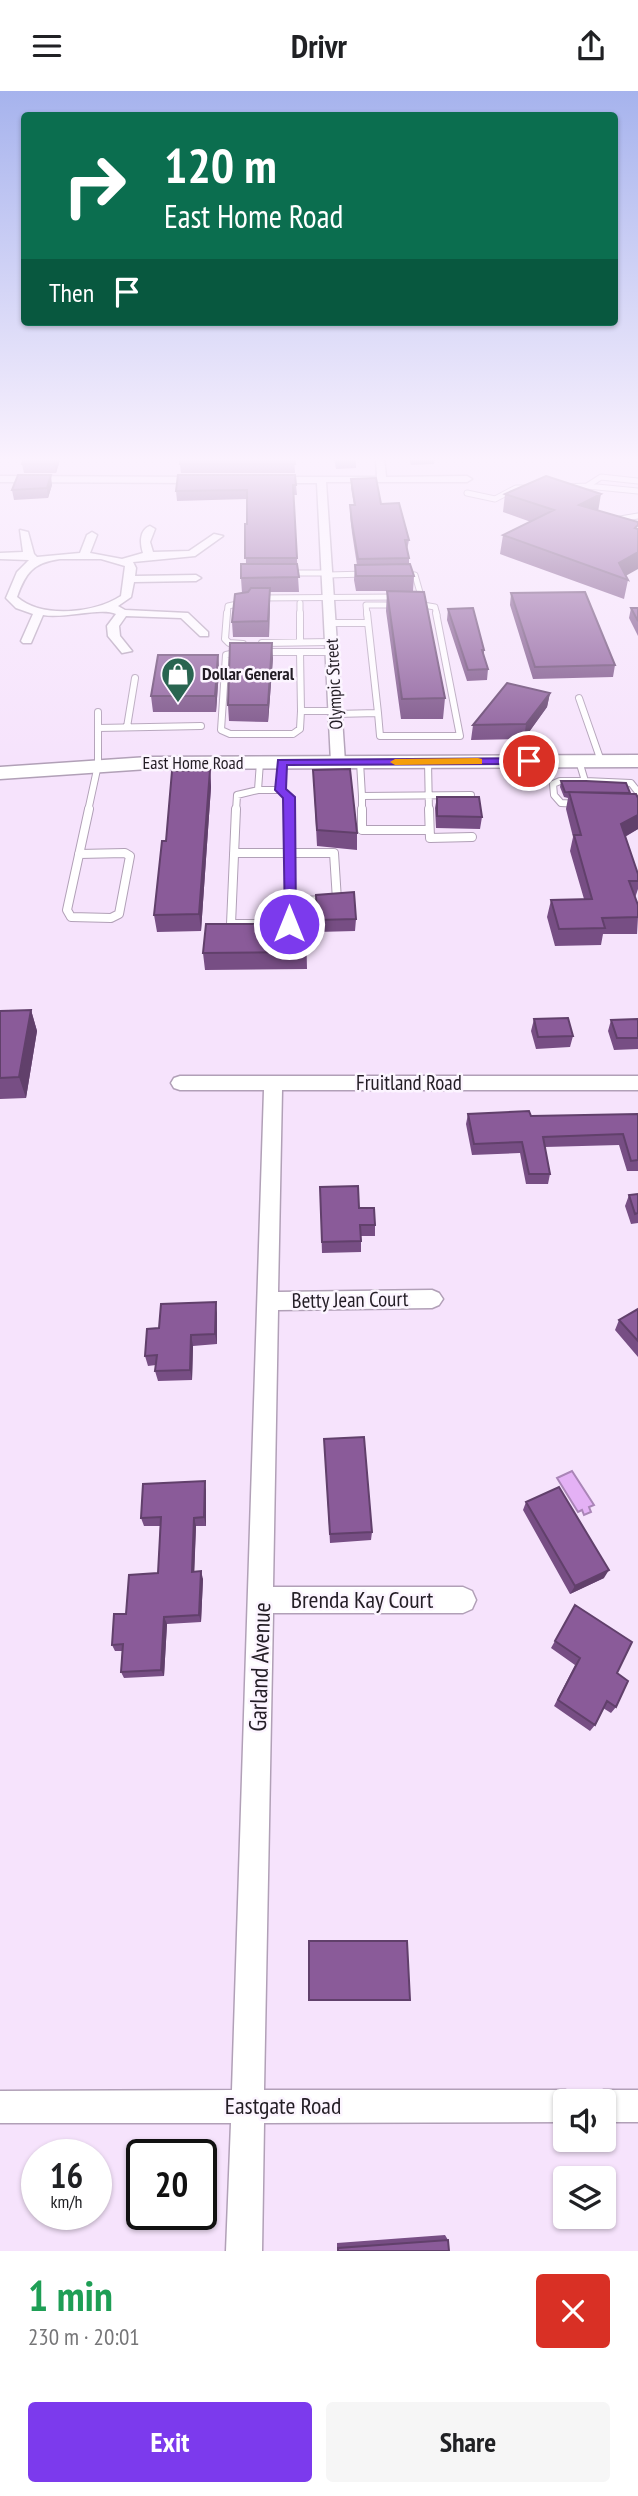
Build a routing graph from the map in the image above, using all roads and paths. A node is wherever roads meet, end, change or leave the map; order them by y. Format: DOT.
graph roads {
  1 [pos="31,559"];
  2 [pos="115,559"];
  3 [pos="134,559"];
  4 [pos="327,559"];
  5 [pos="125,561"];
  6 [pos="279,573"];
  7 [pos="328,574"];
  8 [pos="376,574"];
  9 [pos="389,574"];
  10 [pos="195,578"];
  11 [pos="129,579"];
  12 [pos="0,582"];
  13 [pos="17,582"];
  14 [pos="241,598"];
  15 [pos="329,601"];
  16 [pos="300,603"];
  17 [pos="15,604"];
  18 [pos="111,607"];
  19 [pos="0,608"];
  20 [pos="39,612"];
  21 [pos="123,613"];
  22 [pos="330,623"];
  23 [pos="368,623"];
  24 [pos="204,634"];
  25 [pos="27,641"];
  26 [pos="300,642"];
  27 [pos="331,647"];
  28 [pos="125,651"];
  29 [pos="300,652"];
  30 [pos="135,678"];
  31 [pos="579,698"];
  32 [pos="301,711"];
  33 [pos="99,712"];
  34 [pos="335,713"];
  35 [pos="378,713"];
  36 [pos="201,726"];
  37 [pos="127,727"];
  38 [pos="98,728"];
  39 [pos="579,761"];
  40 [pos="601,761"];
  41 [pos="638,761"];
  42 [pos="260,762"];
  43 [pos="282,762"];
  44 [pos="338,762"];
  45 [pos="360,762"];
  46 [pos="428,762"];
  47 [pos="98,765"];
  48 [pos="0,773"];
  49 [pos="585,781"];
  50 [pos="258,790"];
  51 [pos="281,790"];
  52 [pos="638,792"];
  53 [pos="427,795"];
  54 [pos="471,795"];
  55 [pos="362,796"];
  56 [pos="591,804"];
  57 [pos="429,830"];
  58 [pos="472,837"];
  59 [pos="234,853"];
  60 [pos="289,853"];
  61 [pos="79,854"];
  62 [pos="289,901"];
  63 [pos="180,1083"];
  64 [pos="274,1083"];
  65 [pos="638,1083"];
  66 [pos="432,1299"];
  67 [pos="269,1301"];
  68 [pos="262,1600"];
  69 [pos="463,1600"];
  70 [pos="248,2105"];
  71 [pos="553,2106"];
  72 [pos="616,2106"];
  73 [pos="638,2106"];
  74 [pos="0,2107"];
  75 [pos="244,2251"];
  1 -- 13 [label="street"];
  2 -- 5 [label="street"];
  3 -- 5 [label="street"];
  4 -- 7 [label="street, Olympic Street"];
  5 -- 11 [label="street"];
  6 -- 7 [label="lane"];
  7 -- 8 [label="lane"];
  7 -- 15 [label="street, Olympic Street"];
  9 -- 15 [label="lane"];
  10 -- 11 [label="street"];
  11 -- 18 [label="street"];
  12 -- 13 [label="street"];
  13 -- 17 [label="street"];
  14 -- 15 [label="lane"];
  15 -- 16 [label="lane"];
  15 -- 22 [label="street, Olympic Street"];
  16 -- 26 [label="lane"];
  16 -- 26 [label="lane"];
  17 -- 19 [label="street"];
  17 -- 20 [label="street"];
  18 -- 20 [label="street"];
  18 -- 21 [label="street"];
  20 -- 25 [label="street"];
  21 -- 24 [label="street"];
  21 -- 28 [label="street"];
  22 -- 23 [label="lane"];
  22 -- 27 [label="street, Olympic Street"];
  23 -- 35 [label="lane"];
  23 -- 35 [label="lane"];
  26 -- 27 [label="lane"];
  27 -- 29 [label="lane"];
  27 -- 34 [label="street, Olympic Street"];
  29 -- 32 [label="lane"];
  29 -- 32 [label="lane"];
  30 -- 37 [label="lane"];
  31 -- 40 [label="lane"];
  32 -- 34 [label="lane"];
  33 -- 38 [label="lane"];
  34 -- 35 [label="lane"];
  34 -- 44 [label="street, Olympic Street"];
  36 -- 37 [label="lane"];
  37 -- 38 [label="lane"];
  38 -- 47 [label="lane"];
  39 -- 40 [label="street, East Home Road"];
  39 -- 46 [label="street, East Home Road"];
  39 -- 49 [label="lane"];
  40 -- 41 [label="street, East Home Road"];
  42 -- 43 [label="street, East Home Road"];
  42 -- 47 [label="street, East Home Road"];
  42 -- 50 [label="lane"];
  43 -- 44 [label="street, East Home Road"];
  43 -- 51 [label="lane"];
  44 -- 45 [label="street, East Home Road"];
  45 -- 46 [label="street, East Home Road"];
  45 -- 55 [label="lane"];
  46 -- 53 [label="lane"];
  47 -- 48 [label="street, East Home Road"];
  47 -- 61 [label="lane"];
  49 -- 52 [label="lane"];
  49 -- 56 [label="lane"];
  50 -- 51 [label="lane"];
  50 -- 59 [label="lane"];
  51 -- 60 [label="lane"];
  53 -- 54 [label="lane"];
  53 -- 55 [label="lane"];
  53 -- 57 [label="lane"];
  55 -- 57 [label="lane"];
  57 -- 58 [label="lane"];
  59 -- 60 [label="lane"];
  59 -- 62 [label="lane"];
  60 -- 62 [label="lane"];
  60 -- 62 [label="lane"];
  61 -- 61 [label="lane"];
  63 -- 64 [label="street, Fruitland Road"];
  64 -- 65 [label="street, Fruitland Road"];
  64 -- 67 [label="street, Garland Avenue"];
  66 -- 67 [label="street, Betty Jean Court"];
  67 -- 68 [label="street, Garland Avenue"];
  68 -- 69 [label="street, Brenda Kay Court"];
  68 -- 70 [label="street, Garland Avenue"];
  70 -- 71 [label="street, Eastgate Road"];
  70 -- 74 [label="street, Eastgate Road"];
  70 -- 75 [label="street, Garland Avenue"];
  72 -- 73 [label="street"];
}
